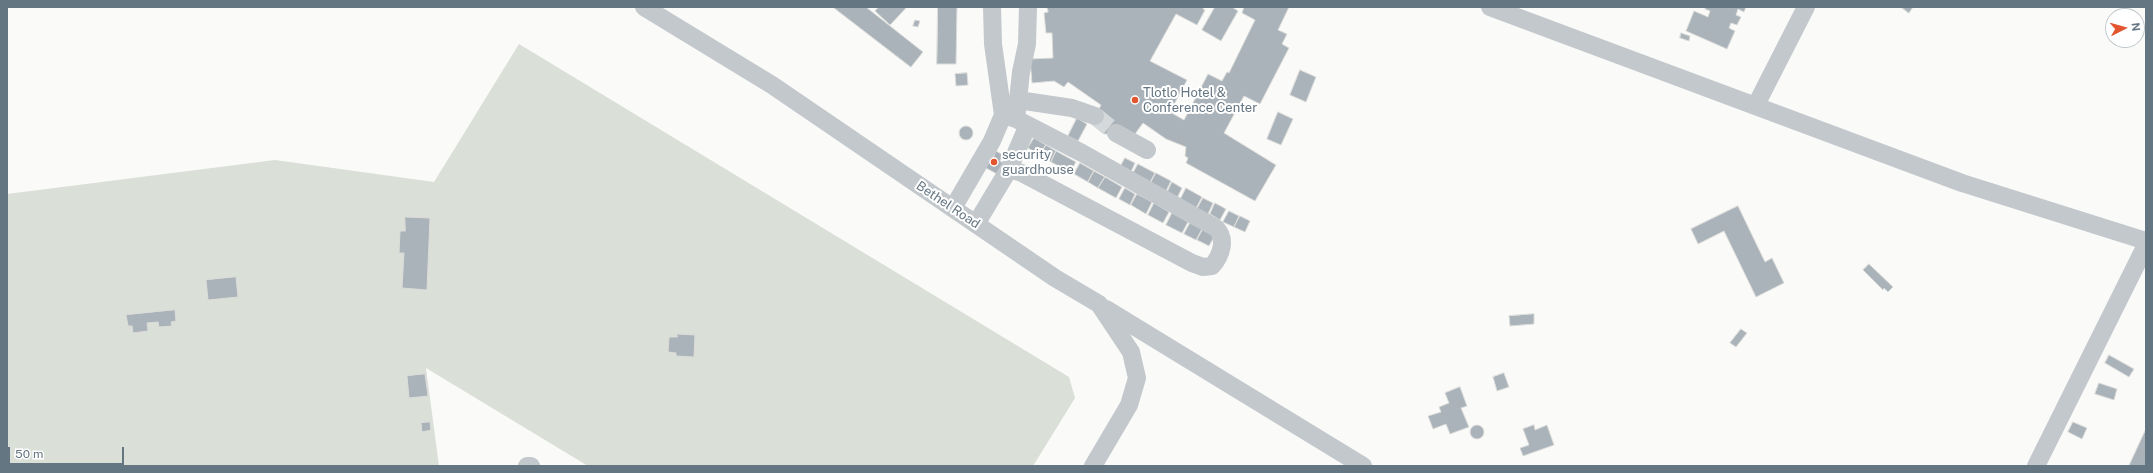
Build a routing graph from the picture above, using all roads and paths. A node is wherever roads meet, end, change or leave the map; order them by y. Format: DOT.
graph roads {
  1 [pos="644,7"];
  2 [pos="992,7"];
  3 [pos="1028,7"];
  4 [pos="1490,7"];
  5 [pos="1806,7"];
  6 [pos="1018,100"];
  7 [pos="1756,106"];
  8 [pos="1095,116"];
  9 [pos="1015,120"];
  10 [pos="1116,133"];
  11 [pos="1147,150"];
  12 [pos="1009,169"];
  13 [pos="953,208"];
  14 [pos="976,224"];
  15 [pos="2146,241"];
  16 [pos="2146,245"];
  17 [pos="1099,304"];
  18 [pos="527,466"];
  19 [pos="531,466"];
  20 [pos="1093,466"];
  21 [pos="1363,466"];
  22 [pos="2036,466"];
  1 -- 13 [label="street, Bethel Road"];
  2 -- 9 [label="street"];
  3 -- 6 [label="street"];
  4 -- 7 [label="street"];
  5 -- 7 [label="street"];
  6 -- 8 [label="street"];
  6 -- 9 [label="street"];
  7 -- 15 [label="street"];
  9 -- 12 [label="street"];
  9 -- 12 [label="street"];
  9 -- 13 [label="street"];
  10 -- 11 [label="street"];
  12 -- 14 [label="street"];
  13 -- 14 [label="street, Bethel Road"];
  14 -- 17 [label="street, Bethel Road"];
  16 -- 22 [label="street"];
  17 -- 20 [label="street, Bethel Road"];
  17 -- 21 [label="street"];
  18 -- 19 [label="street"];
}
